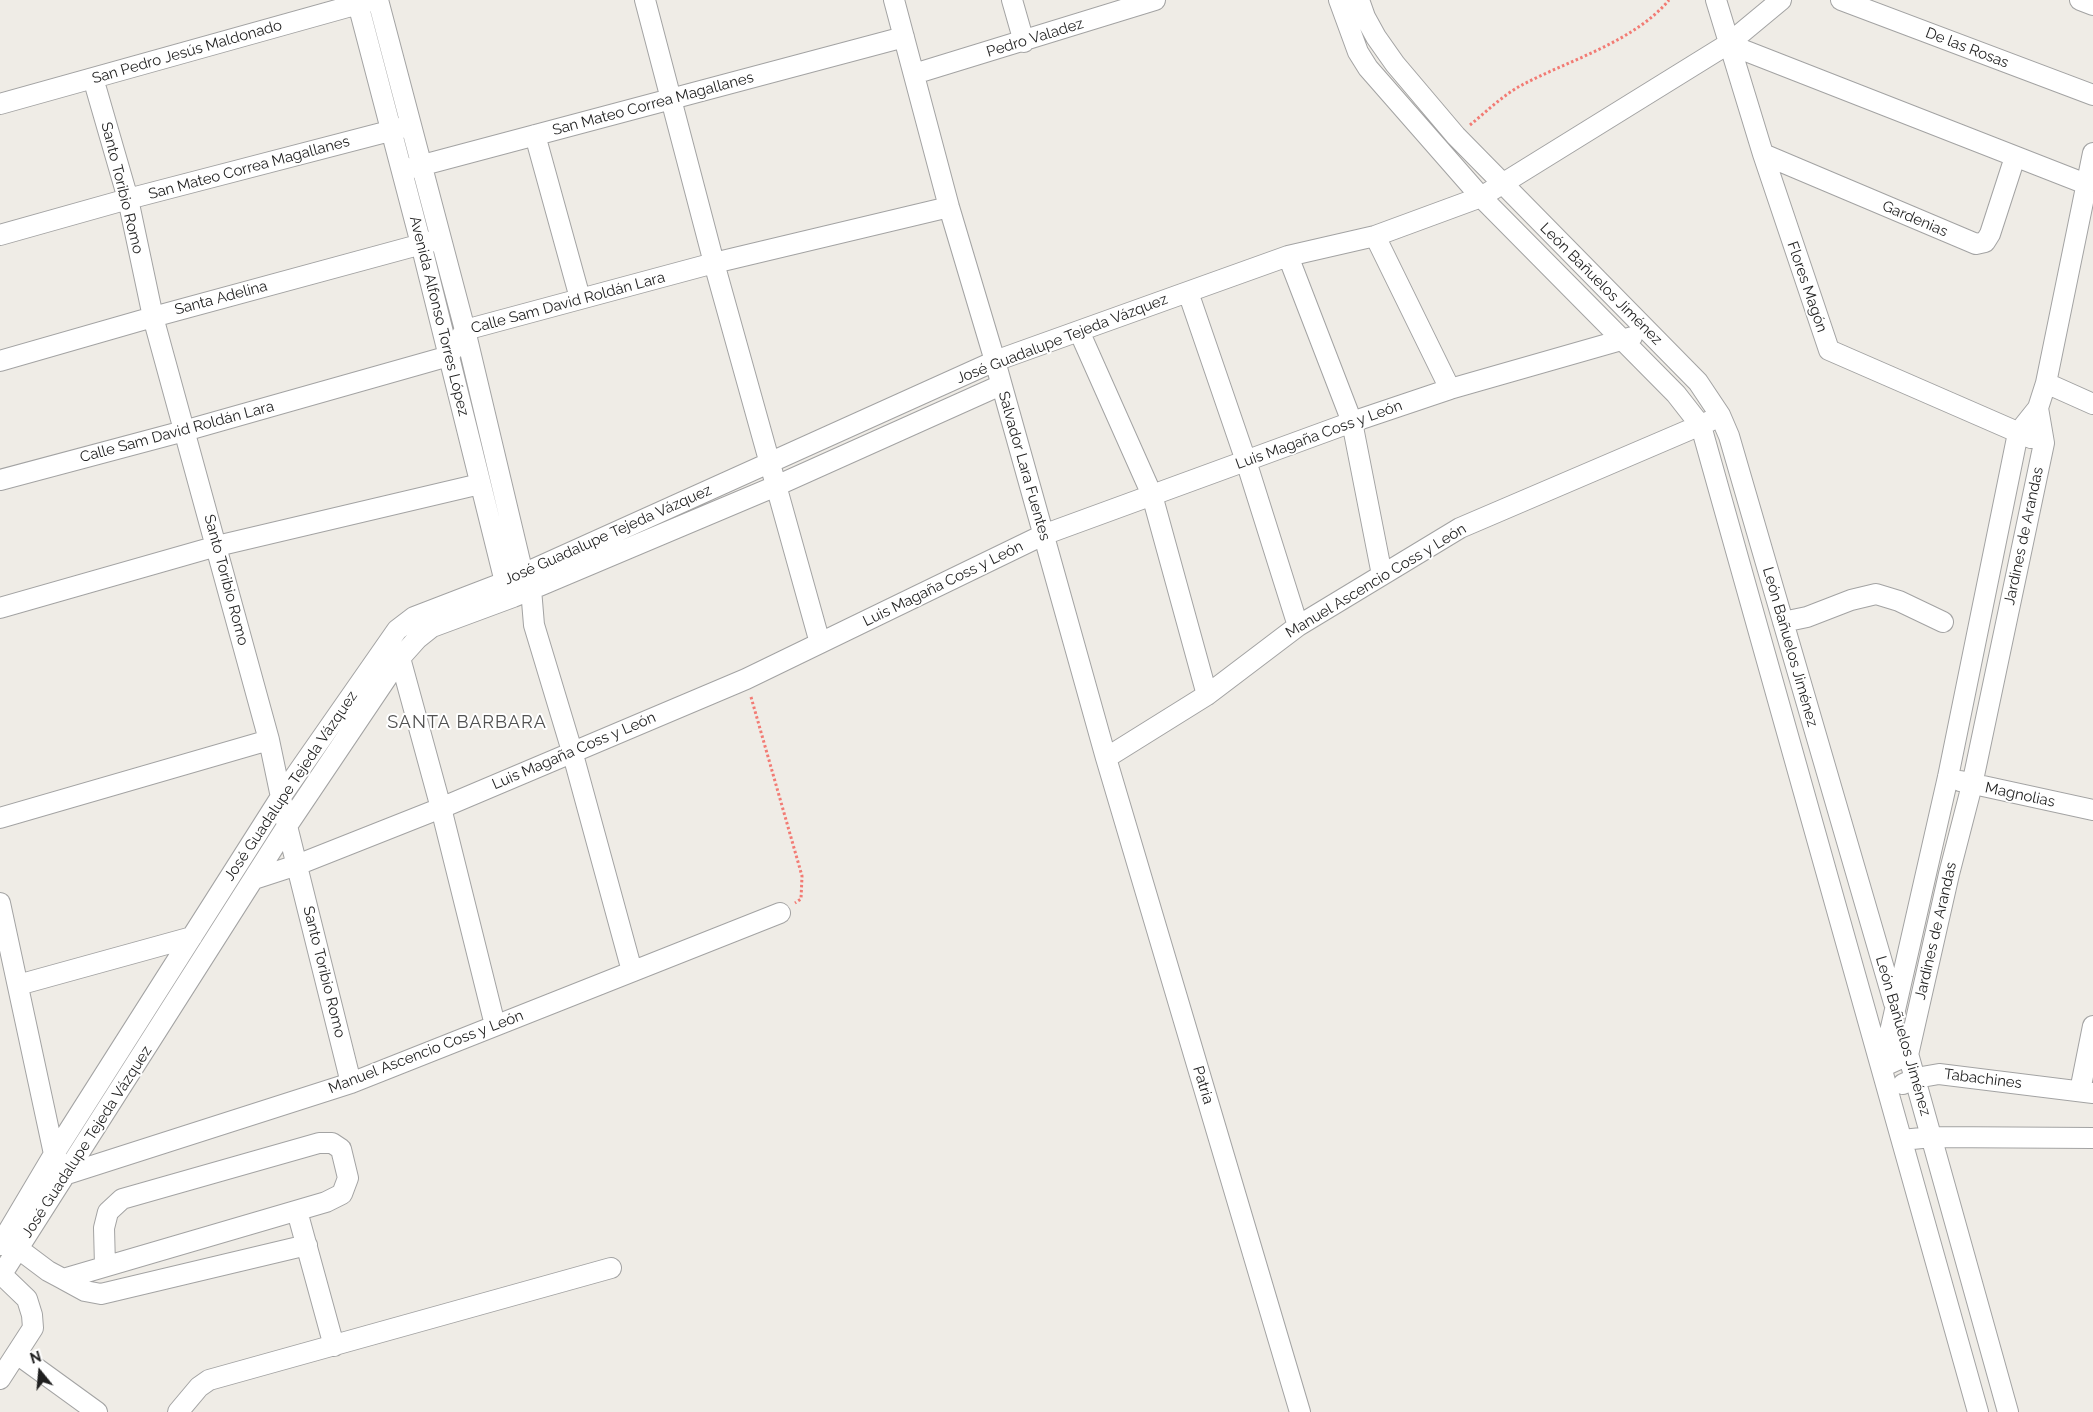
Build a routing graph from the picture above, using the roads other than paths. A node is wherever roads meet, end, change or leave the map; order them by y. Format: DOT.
graph roads {
  1 [pos="378,0"];
  2 [pos="645,0"];
  3 [pos="894,0"];
  4 [pos="1012,0"];
  5 [pos="1155,0"];
  6 [pos="1339,0"];
  7 [pos="1359,0"];
  8 [pos="1716,0"];
  9 [pos="1781,0"];
  10 [pos="1841,0"];
  11 [pos="2080,0"];
  12 [pos="363,2"];
  13 [pos="1129,4"];
  14 [pos="2093,6"];
  15 [pos="904,37"];
  16 [pos="1376,37"];
  17 [pos="1024,42"];
  18 [pos="1728,44"];
  19 [pos="1358,52"];
  20 [pos="914,74"];
  21 [pos="93,78"];
  22 [pos="2093,95"];
  23 [pos="672,99"];
  24 [pos="0,104"];
  25 [pos="412,126"];
  26 [pos="391,131"];
  27 [pos="535,135"];
  28 [pos="2093,153"];
  29 [pos="1763,154"];
  30 [pos="2015,157"];
  31 [pos="422,165"];
  32 [pos="402,170"];
  33 [pos="1504,184"];
  34 [pos="2086,184"];
  35 [pos="1481,197"];
  36 [pos="128,199"];
  37 [pos="949,207"];
  38 [pos="2085,231"];
  39 [pos="0,235"];
  40 [pos="1375,236"];
  41 [pos="442,239"];
  42 [pos="422,244"];
  43 [pos="1288,256"];
  44 [pos="714,263"];
  45 [pos="1188,292"];
  46 [pos="580,298"];
  47 [pos="153,317"];
  48 [pos="465,330"];
  49 [pos="1079,330"];
  50 [pos="1648,331"];
  51 [pos="1622,340"];
  52 [pos="449,356"];
  53 [pos="0,361"];
  54 [pos="994,361"];
  55 [pos="2046,383"];
  56 [pos="1001,385"];
  57 [pos="1450,389"];
  58 [pos="2093,404"];
  59 [pos="2038,408"];
  60 [pos="1720,415"];
  61 [pos="1352,422"];
  62 [pos="1701,426"];
  63 [pos="184,431"];
  64 [pos="2018,433"];
  65 [pos="2044,443"];
  66 [pos="1246,461"];
  67 [pos="770,463"];
  68 [pos="0,480"];
  69 [pos="480,484"];
  70 [pos="776,486"];
  71 [pos="1152,495"];
  72 [pos="1043,535"];
  73 [pos="217,546"];
  74 [pos="1382,575"];
  75 [pos="527,581"];
  76 [pos="509,590"];
  77 [pos="0,608"];
  78 [pos="1783,622"];
  79 [pos="1943,622"];
  80 [pos="534,625"];
  81 [pos="1298,626"];
  82 [pos="820,643"];
  83 [pos="400,658"];
  84 [pos="1207,695"];
  85 [pos="269,740"];
  86 [pos="572,751"];
  87 [pos="1106,758"];
  88 [pos="1948,777"];
  89 [pos="1972,785"];
  90 [pos="282,795"];
  91 [pos="441,808"];
  92 [pos="2093,810"];
  93 [pos="0,818"];
  94 [pos="287,826"];
  95 [pos="297,865"];
  96 [pos="1927,868"];
  97 [pos="1949,874"];
  98 [pos="254,880"];
  99 [pos="0,903"];
  100 [pos="780,913"];
  101 [pos="192,937"];
  102 [pos="632,971"];
  103 [pos="18,985"];
  104 [pos="1895,1005"];
  105 [pos="495,1025"];
  106 [pos="2093,1026"];
  107 [pos="1908,1055"];
  108 [pos="1882,1067"];
  109 [pos="1916,1078"];
  110 [pos="351,1083"];
  111 [pos="1888,1090"];
  112 [pos="2086,1092"];
  113 [pos="1932,1137"];
  114 [pos="2093,1138"];
  115 [pos="1902,1140"];
  116 [pos="54,1154"];
  117 [pos="66,1174"];
  118 [pos="297,1211"];
  119 [pos="8,1244"];
  120 [pos="307,1245"];
  121 [pos="105,1266"];
  122 [pos="611,1268"];
  123 [pos="1,1276"];
  124 [pos="63,1279"];
  125 [pos="334,1346"];
  126 [pos="17,1354"];
  127 [pos="0,1380"];
  128 [pos="98,1412"];
  129 [pos="178,1412"];
  130 [pos="1300,1412"];
  131 [pos="1978,1412"];
  132 [pos="2008,1412"];
  1 -- 25 [label="street, Avenida Alfonso Torres López"];
  2 -- 23 [label="street"];
  3 -- 15 [label="street, Salvador Lara Fuentes"];
  4 -- 17 [label="street"];
  5 -- 13 [label="street, Pedro Valadez"];
  6 -- 19 [label="street, León Bañuelos Jiménez"];
  7 -- 16 [label="street, León Bañuelos Jiménez"];
  8 -- 18 [label="street, Flores Magón"];
  9 -- 18 [label="street, José Guadalupe Tejeda Vázquez"];
  10 -- 22 [label="street, De las Rosas"];
  11 -- 14 [label="street"];
  12 -- 21 [label="street, San Pedro Jesús Maldonado"];
  12 -- 26 [label="street, Avenida Alfonso Torres López"];
  13 -- 17 [label="street, Pedro Valadez"];
  15 -- 20 [label="street, Salvador Lara Fuentes"];
  15 -- 23 [label="street, San Mateo Correa Magallanes"];
  16 -- 19 [label="street"];
  16 -- 33 [label="street, León Bañuelos Jiménez"];
  17 -- 20 [label="street, Pedro Valadez"];
  18 -- 29 [label="street, Flores Magón"];
  18 -- 30 [label="street"];
  18 -- 33 [label="street, José Guadalupe Tejeda Vázquez"];
  19 -- 35 [label="street, León Bañuelos Jiménez"];
  20 -- 37 [label="street, Salvador Lara Fuentes"];
  21 -- 24 [label="street, San Pedro Jesús Maldonado"];
  21 -- 36 [label="street, Santo Toribio Romo"];
  23 -- 27 [label="street, San Mateo Correa Magallanes"];
  23 -- 44 [label="street"];
  25 -- 26 [label="street, San Mateo Correa Magallanes"];
  25 -- 31 [label="street, Avenida Alfonso Torres López"];
  26 -- 32 [label="street, Avenida Alfonso Torres López"];
  26 -- 36 [label="street, San Mateo Correa Magallanes"];
  27 -- 31 [label="street, San Mateo Correa Magallanes"];
  27 -- 46 [label="street"];
  28 -- 34 [label="street, Jardines de Arandas"];
  29 -- 30 [label="street, Gardenias"];
  29 -- 64 [label="street, Flores Magón"];
  30 -- 34 [label="street"];
  31 -- 32 [label="street, San Mateo Correa Magallanes"];
  31 -- 41 [label="street, Avenida Alfonso Torres López"];
  32 -- 42 [label="street, Avenida Alfonso Torres López"];
  33 -- 35 [label="street, José Guadalupe Tejeda Vázquez"];
  33 -- 50 [label="street, León Bañuelos Jiménez"];
  34 -- 38 [label="street, Jardines de Arandas"];
  35 -- 40 [label="street, José Guadalupe Tejeda Vázquez"];
  35 -- 51 [label="street, León Bañuelos Jiménez"];
  36 -- 39 [label="street, San Mateo Correa Magallanes"];
  36 -- 47 [label="street, Santo Toribio Romo"];
  37 -- 44 [label="street, Calle Sam David Roldán Lara"];
  37 -- 54 [label="street, Salvador Lara Fuentes"];
  38 -- 55 [label="street, Jardines de Arandas"];
  40 -- 43 [label="street, José Guadalupe Tejeda Vázquez"];
  40 -- 57 [label="street"];
  41 -- 42 [label="street, Santa Adelina"];
  41 -- 48 [label="street, Avenida Alfonso Torres López"];
  42 -- 47 [label="street, Santa Adelina"];
  42 -- 52 [label="street, Avenida Alfonso Torres López"];
  43 -- 45 [label="street, José Guadalupe Tejeda Vázquez"];
  43 -- 61 [label="street"];
  44 -- 46 [label="street, Calle Sam David Roldán Lara"];
  44 -- 67 [label="street"];
  45 -- 49 [label="street, José Guadalupe Tejeda Vázquez"];
  45 -- 66 [label="street"];
  46 -- 48 [label="street, Calle Sam David Roldán Lara"];
  47 -- 53 [label="street, Santa Adelina"];
  47 -- 63 [label="street, Santo Toribio Romo"];
  48 -- 52 [label="street, Calle Sam David Roldán Lara"];
  48 -- 75 [label="street, Avenida Alfonso Torres López"];
  49 -- 54 [label="street, José Guadalupe Tejeda Vázquez"];
  49 -- 71 [label="street"];
  50 -- 51 [label="street, Luis Magaña Coss y León"];
  50 -- 60 [label="street, León Bañuelos Jiménez"];
  51 -- 57 [label="street, Luis Magaña Coss y León"];
  51 -- 62 [label="street, León Bañuelos Jiménez"];
  52 -- 63 [label="street, Calle Sam David Roldán Lara"];
  52 -- 69 [label="street, Avenida Alfonso Torres López"];
  54 -- 56 [label="street, Salvador Lara Fuentes"];
  54 -- 67 [label="street, José Guadalupe Tejeda Vázquez"];
  55 -- 58 [label="street"];
  55 -- 59 [label="street, Jardines de Arandas"];
  56 -- 70 [label="street, José Guadalupe Tejeda Vázquez"];
  56 -- 72 [label="street, Salvador Lara Fuentes"];
  57 -- 61 [label="street, Luis Magaña Coss y León"];
  59 -- 64 [label="street, Jardines de Arandas"];
  59 -- 65 [label="street, Jardines de Arandas"];
  60 -- 62 [label="street, Manuel Ascencio Coss y León"];
  60 -- 78 [label="street, León Bañuelos Jiménez"];
  61 -- 66 [label="street, Luis Magaña Coss y León"];
  61 -- 74 [label="street"];
  62 -- 74 [label="street, Manuel Ascencio Coss y León"];
  62 -- 108 [label="street, León Bañuelos Jiménez"];
  63 -- 68 [label="street, Calle Sam David Roldán Lara"];
  63 -- 73 [label="street, Santo Toribio Romo"];
  64 -- 65 [label="street, Flores Magón"];
  64 -- 88 [label="street, Jardines de Arandas"];
  65 -- 89 [label="street, Jardines de Arandas"];
  66 -- 71 [label="street, Luis Magaña Coss y León"];
  66 -- 81 [label="street"];
  67 -- 70 [label="street"];
  67 -- 75 [label="street, José Guadalupe Tejeda Vázquez"];
  69 -- 73 [label="street"];
  69 -- 76 [label="street, Avenida Alfonso Torres López"];
  70 -- 75 [label="street, José Guadalupe Tejeda Vázquez"];
  70 -- 82 [label="street"];
  71 -- 72 [label="street, Luis Magaña Coss y León"];
  71 -- 84 [label="street"];
  72 -- 82 [label="street, Luis Magaña Coss y León"];
  72 -- 87 [label="street, Salvador Lara Fuentes"];
  73 -- 77 [label="street"];
  73 -- 85 [label="street, Santo Toribio Romo"];
  74 -- 81 [label="street, Manuel Ascencio Coss y León"];
  75 -- 76 [label="street, José Guadalupe Tejeda Vázquez"];
  75 -- 80 [label="street, Avenida Alfonso Torres López"];
  76 -- 80 [label="street, Avenida Alfonso Torres López"];
  76 -- 83 [label="street, José Guadalupe Tejeda Vázquez"];
  76 -- 90 [label="street, José Guadalupe Tejeda Vázquez"];
  78 -- 79 [label="street"];
  78 -- 104 [label="street, León Bañuelos Jiménez"];
  80 -- 86 [label="street, Avenida Alfonso Torres López"];
  81 -- 84 [label="street, Manuel Ascencio Coss y León"];
  82 -- 86 [label="street, Luis Magaña Coss y León"];
  83 -- 91 [label="street"];
  83 -- 94 [label="street, José Guadalupe Tejeda Vázquez"];
  84 -- 87 [label="street, Manuel Ascencio Coss y León"];
  85 -- 90 [label="street, Santo Toribio Romo"];
  85 -- 93 [label="street"];
  86 -- 91 [label="street, Luis Magaña Coss y León"];
  86 -- 102 [label="street, Avenida Alfonso Torres López"];
  87 -- 130 [label="street, Patria"];
  88 -- 89 [label="street, Magnolias"];
  88 -- 96 [label="street, Jardines de Arandas"];
  89 -- 92 [label="street, Magnolias"];
  89 -- 97 [label="street, Jardines de Arandas"];
  90 -- 94 [label="street, Santo Toribio Romo"];
  90 -- 101 [label="street, José Guadalupe Tejeda Vázquez"];
  91 -- 95 [label="street, Luis Magaña Coss y León"];
  91 -- 105 [label="street"];
  94 -- 95 [label="street, Santo Toribio Romo"];
  94 -- 98 [label="street, José Guadalupe Tejeda Vázquez"];
  95 -- 98 [label="street, Luis Magaña Coss y León"];
  95 -- 110 [label="street, Santo Toribio Romo"];
  96 -- 97 [label="street"];
  96 -- 104 [label="street, Jardines de Arandas"];
  97 -- 107 [label="street, Jardines de Arandas"];
  98 -- 117 [label="street, José Guadalupe Tejeda Vázquez"];
  99 -- 103 [label="street"];
  100 -- 102 [label="street, Manuel Ascencio Coss y León"];
  101 -- 103 [label="street"];
  101 -- 116 [label="street, José Guadalupe Tejeda Vázquez"];
  102 -- 105 [label="street, Manuel Ascencio Coss y León"];
  103 -- 116 [label="street"];
  104 -- 107 [label="street, León Bañuelos Jiménez"];
  104 -- 108 [label="street, Jardines de Arandas"];
  105 -- 110 [label="street, Manuel Ascencio Coss y León"];
  106 -- 112 [label="street, Tabachines"];
  107 -- 108 [label="street"];
  107 -- 109 [label="street, León Bañuelos Jiménez"];
  108 -- 111 [label="street, León Bañuelos Jiménez"];
  109 -- 111 [label="street, Tabachines"];
  109 -- 112 [label="street, Tabachines"];
  109 -- 113 [label="street, León Bañuelos Jiménez"];
  110 -- 117 [label="street, Manuel Ascencio Coss y León"];
  111 -- 115 [label="street, León Bañuelos Jiménez"];
  113 -- 114 [label="street"];
  113 -- 115 [label="street"];
  113 -- 132 [label="street, León Bañuelos Jiménez"];
  115 -- 131 [label="street, León Bañuelos Jiménez"];
  116 -- 117 [label="street"];
  116 -- 119 [label="street, José Guadalupe Tejeda Vázquez"];
  117 -- 119 [label="street, José Guadalupe Tejeda Vázquez"];
  118 -- 120 [label="street"];
  118 -- 121 [label="street"];
  118 -- 121 [label="street"];
  119 -- 123 [label="street, José Guadalupe Tejeda Vázquez"];
  119 -- 124 [label="street"];
  120 -- 124 [label="street"];
  120 -- 125 [label="street"];
  121 -- 124 [label="street"];
  122 -- 125 [label="street"];
  123 -- 126 [label="street"];
  125 -- 129 [label="street"];
  126 -- 127 [label="street"];
  126 -- 128 [label="street"];
}
